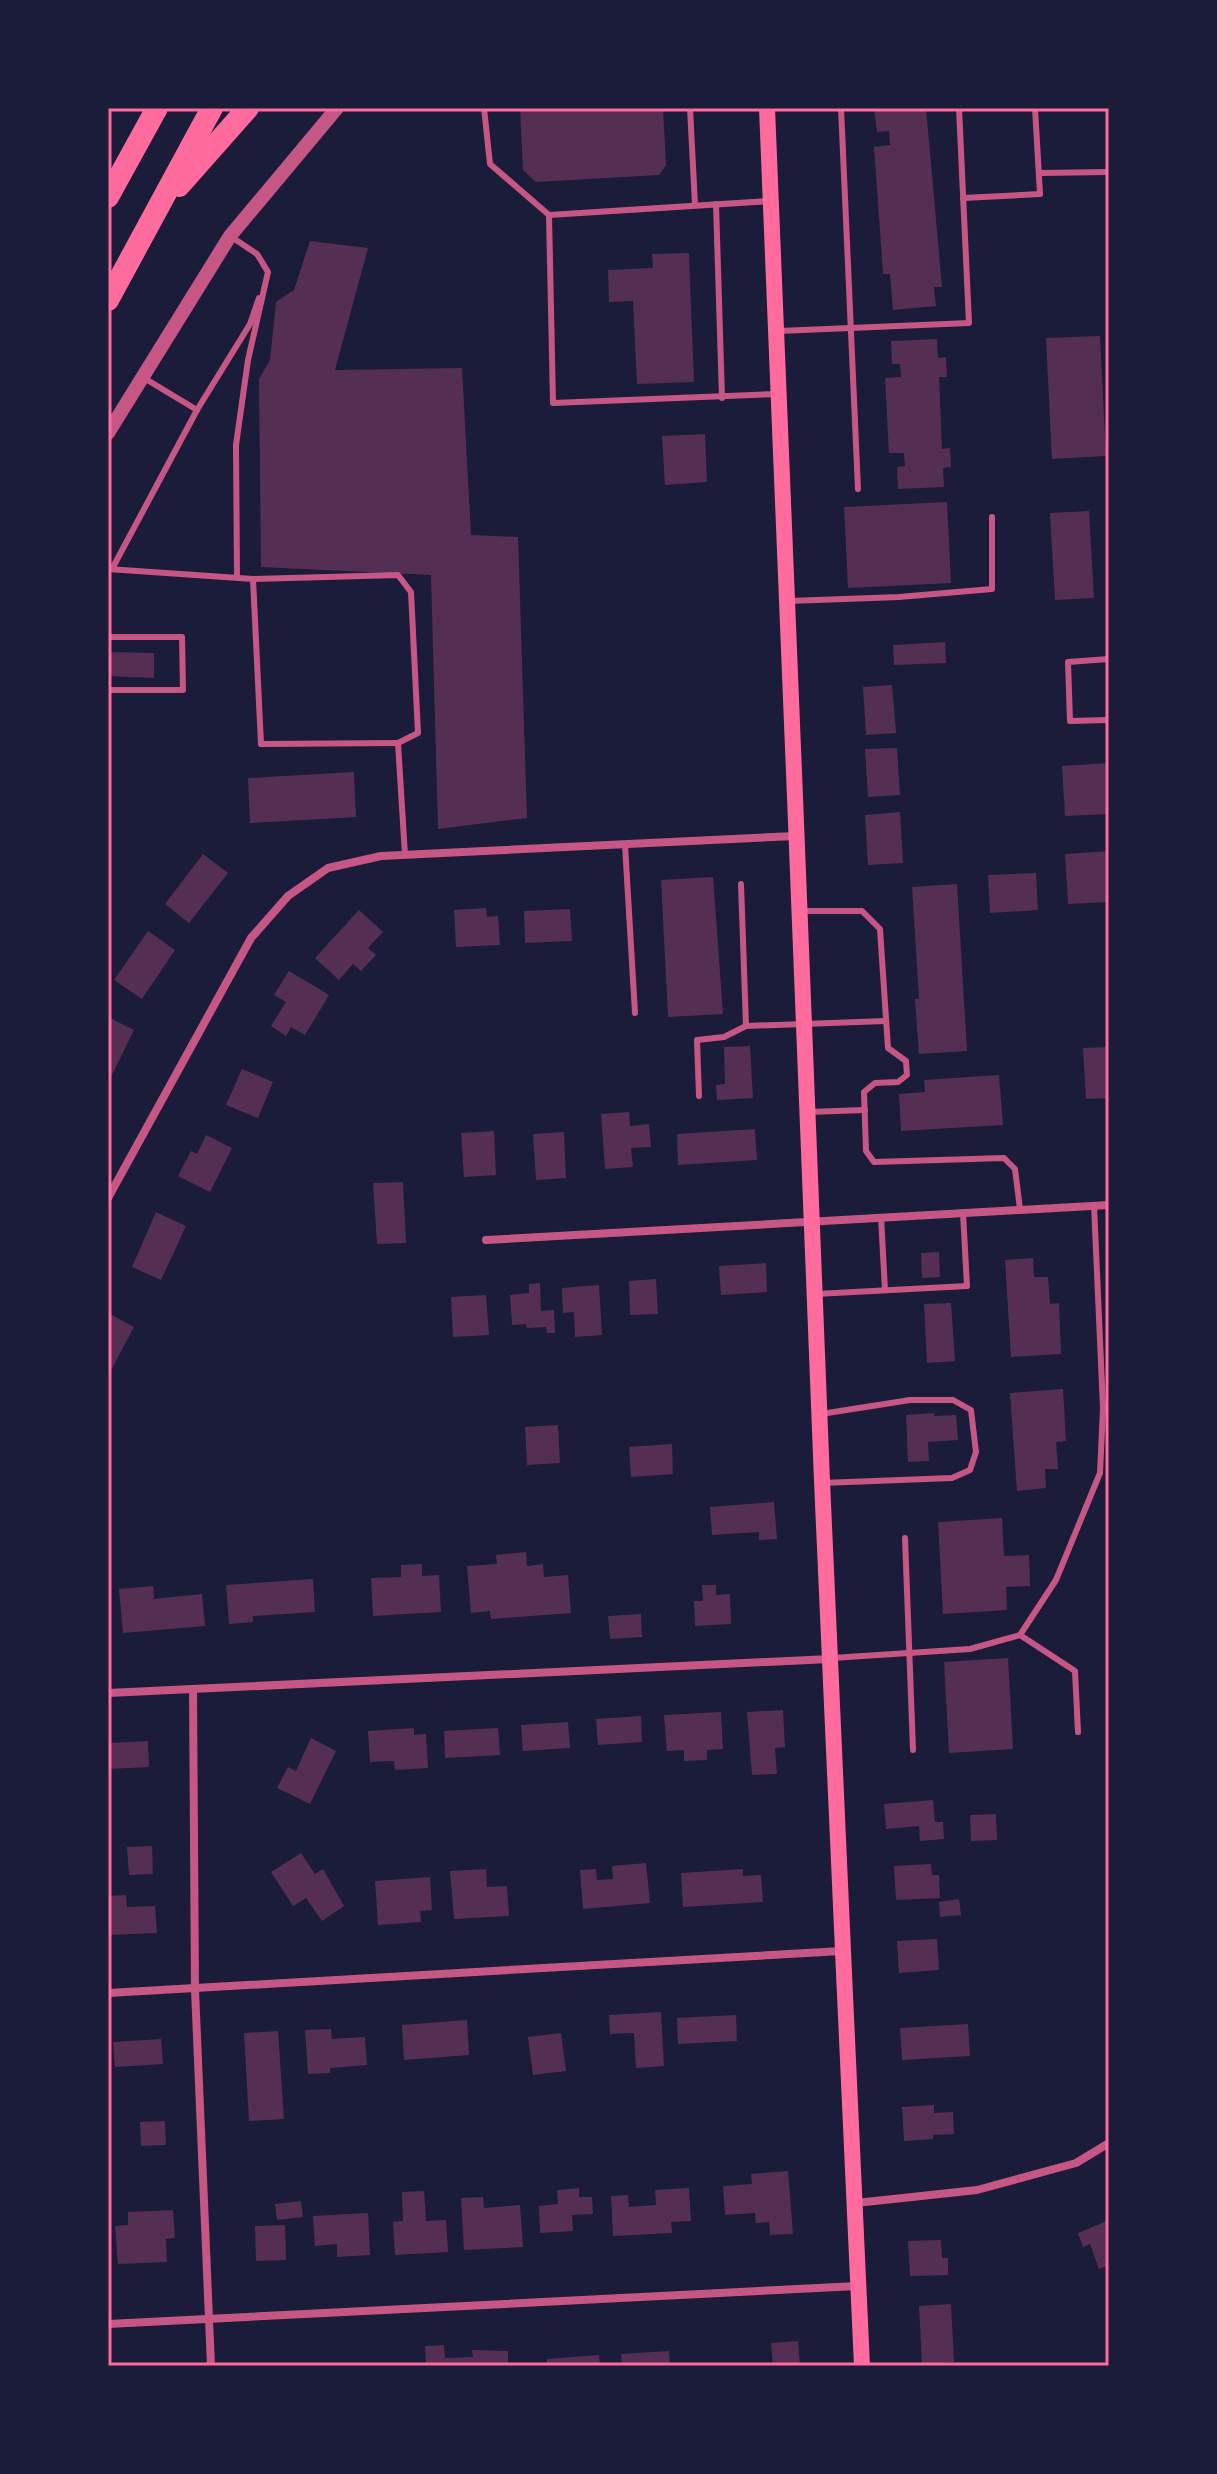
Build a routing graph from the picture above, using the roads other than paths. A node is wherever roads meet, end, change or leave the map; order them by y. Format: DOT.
graph roads {
  1 [pos="157,108"];
  2 [pos="212,108"];
  3 [pos="248,108"];
  4 [pos="337,108"];
  5 [pos="484,108"];
  6 [pos="690,108"];
  7 [pos="767,108"];
  8 [pos="841,108"];
  9 [pos="959,108"];
  10 [pos="1035,108"];
  11 [pos="1109,172"];
  12 [pos="1039,173"];
  13 [pos="108,197"];
  14 [pos="963,198"];
  15 [pos="770,201"];
  16 [pos="716,204"];
  17 [pos="695,205"];
  18 [pos="549,215"];
  19 [pos="149,220"];
  20 [pos="230,236"];
  21 [pos="268,272"];
  22 [pos="108,300"];
  23 [pos="852,328"];
  24 [pos="775,331"];
  25 [pos="141,376"];
  26 [pos="778,394"];
  27 [pos="722,398"];
  28 [pos="197,410"];
  29 [pos="108,433"];
  30 [pos="858,489"];
  31 [pos="992,517"];
  32 [pos="110,569"];
  33 [pos="237,577"];
  34 [pos="253,579"];
  35 [pos="786,601"];
  36 [pos="108,637"];
  37 [pos="1109,659"];
  38 [pos="108,690"];
  39 [pos="1109,720"];
  40 [pos="398,743"];
  41 [pos="795,836"];
  42 [pos="625,845"];
  43 [pos="405,855"];
  44 [pos="741,884"];
  45 [pos="799,911"];
  46 [pos="635,1013"];
  47 [pos="886,1021"];
  48 [pos="804,1022"];
  49 [pos="746,1026"];
  50 [pos="699,1096"];
  51 [pos="865,1110"];
  52 [pos="808,1112"];
  53 [pos="108,1198"];
  54 [pos="1094,1205"];
  55 [pos="1109,1205"];
  56 [pos="1020,1209"];
  57 [pos="963,1212"];
  58 [pos="881,1217"];
  59 [pos="814,1220"];
  60 [pos="486,1240"];
  61 [pos="885,1290"];
  62 [pos="816,1294"];
  63 [pos="820,1414"];
  64 [pos="822,1483"];
  65 [pos="905,1538"];
  66 [pos="1020,1635"];
  67 [pos="909,1653"];
  68 [pos="831,1659"];
  69 [pos="193,1689"];
  70 [pos="108,1693"];
  71 [pos="1078,1732"];
  72 [pos="913,1750"];
  73 [pos="843,1951"];
  74 [pos="195,1990"];
  75 [pos="108,1993"];
  76 [pos="1109,2143"];
  77 [pos="855,2203"];
  78 [pos="859,2286"];
  79 [pos="208,2319"];
  80 [pos="108,2324"];
  81 [pos="211,2366"];
  82 [pos="862,2366"];
  1 -- 13 [label="highway"];
  2 -- 19 [label="highway"];
  3 -- 19 [label="highway"];
  4 -- 20 [label="street"];
  5 -- 18 [label="lane"];
  6 -- 17 [label="lane"];
  7 -- 15 [label="main road"];
  8 -- 23 [label="lane"];
  9 -- 14 [label="lane"];
  10 -- 12 [label="lane"];
  11 -- 12 [label="lane"];
  12 -- 14 [label="lane"];
  14 -- 23 [label="lane"];
  15 -- 16 [label="lane"];
  15 -- 24 [label="main road"];
  16 -- 17 [label="lane"];
  16 -- 27 [label="lane"];
  17 -- 18 [label="lane"];
  18 -- 27 [label="lane"];
  19 -- 22 [label="highway"];
  20 -- 21 [label="lane"];
  20 -- 25 [label="street"];
  21 -- 28 [label="lane"];
  21 -- 33 [label="lane"];
  23 -- 24 [label="lane"];
  23 -- 30 [label="lane"];
  24 -- 26 [label="main road"];
  25 -- 28 [label="lane"];
  25 -- 29 [label="street"];
  26 -- 27 [label="lane"];
  26 -- 35 [label="main road"];
  28 -- 32 [label="lane"];
  31 -- 35 [label="lane"];
  32 -- 33 [label="lane"];
  33 -- 34 [label="lane"];
  34 -- 40 [label="lane"];
  34 -- 40 [label="lane"];
  35 -- 41 [label="main road"];
  36 -- 38 [label="lane"];
  37 -- 39 [label="lane"];
  40 -- 43 [label="lane"];
  41 -- 42 [label="street"];
  41 -- 45 [label="main road"];
  42 -- 43 [label="street"];
  42 -- 46 [label="lane"];
  43 -- 53 [label="street"];
  44 -- 49 [label="lane"];
  45 -- 47 [label="lane"];
  45 -- 48 [label="main road"];
  47 -- 48 [label="lane"];
  47 -- 51 [label="lane"];
  48 -- 49 [label="lane"];
  48 -- 52 [label="main road"];
  49 -- 50 [label="lane"];
  51 -- 52 [label="lane"];
  51 -- 56 [label="lane"];
  52 -- 59 [label="main road"];
  54 -- 55 [label="street"];
  54 -- 56 [label="street"];
  54 -- 66 [label="lane"];
  56 -- 57 [label="street"];
  57 -- 58 [label="street"];
  57 -- 61 [label="lane"];
  58 -- 59 [label="street"];
  58 -- 61 [label="lane"];
  59 -- 60 [label="street"];
  59 -- 62 [label="main road"];
  61 -- 62 [label="lane"];
  62 -- 63 [label="main road"];
  63 -- 64 [label="main road"];
  63 -- 64 [label="lane"];
  64 -- 68 [label="main road"];
  65 -- 67 [label="lane"];
  66 -- 67 [label="lane"];
  66 -- 71 [label="lane"];
  67 -- 68 [label="lane"];
  67 -- 72 [label="lane"];
  68 -- 69 [label="street"];
  68 -- 73 [label="main road"];
  69 -- 70 [label="street"];
  69 -- 74 [label="street"];
  73 -- 74 [label="street"];
  73 -- 77 [label="main road"];
  74 -- 75 [label="street"];
  74 -- 79 [label="street"];
  76 -- 77 [label="street"];
  77 -- 78 [label="main road"];
  78 -- 79 [label="street"];
  78 -- 82 [label="main road"];
  79 -- 80 [label="street"];
  79 -- 81 [label="street"];
}
